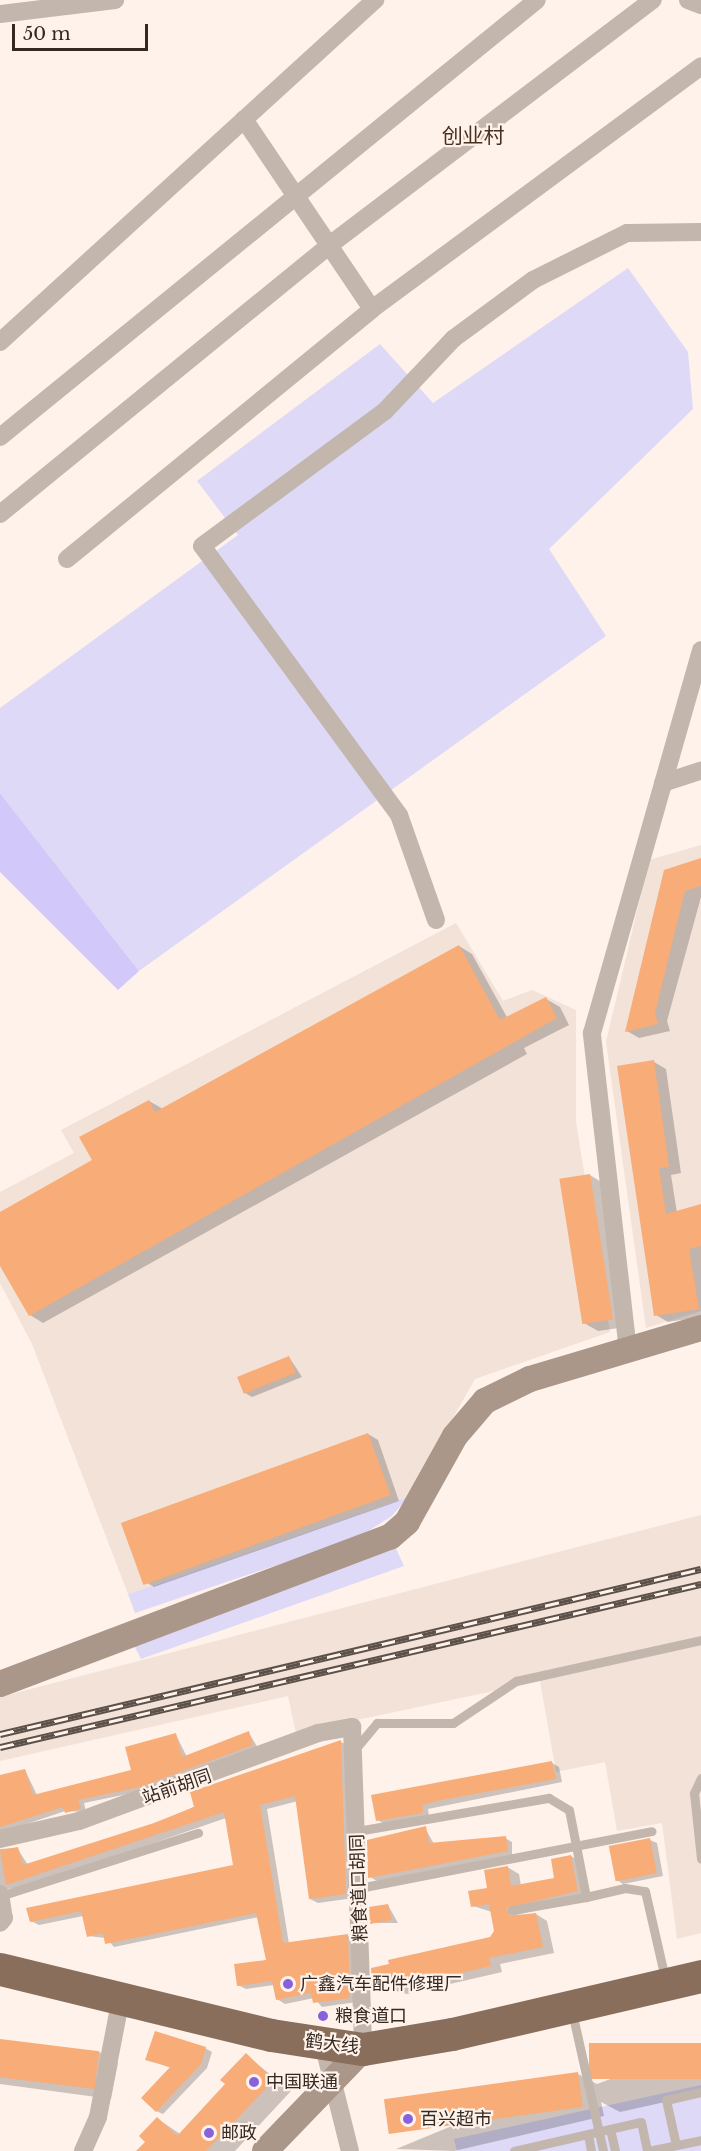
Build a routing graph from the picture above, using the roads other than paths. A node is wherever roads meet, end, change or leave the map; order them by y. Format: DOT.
graph roads {
  1 [pos="115,0"];
  2 [pos="375,0"];
  3 [pos="537,0"];
  4 [pos="653,0"];
  5 [pos="688,0"];
  6 [pos="701,5"];
  7 [pos="0,14"];
  8 [pos="701,66"];
  9 [pos="244,119"];
  10 [pos="296,195"];
  11 [pos="701,232"];
  12 [pos="331,244"];
  13 [pos="372,309"];
  14 [pos="0,342"];
  15 [pos="0,437"];
  16 [pos="0,514"];
  17 [pos="67,559"];
  18 [pos="701,651"];
  19 [pos="695,691"];
  20 [pos="701,771"];
  21 [pos="663,783"];
  22 [pos="436,920"];
  23 [pos="701,1328"];
  24 [pos="628,1351"];
  25 [pos="701,1640"];
  26 [pos="0,1684"];
  27 [pos="352,1727"];
  28 [pos="356,1748"];
  29 [pos="701,1778"];
  30 [pos="357,1831"];
  31 [pos="651,1831"];
  32 [pos="198,1833"];
  33 [pos="0,1839"];
  34 [pos="578,1846"];
  35 [pos="701,1859"];
  36 [pos="359,1887"];
  37 [pos="0,1895"];
  38 [pos="586,1897"];
  39 [pos="512,1910"];
  40 [pos="0,1923"];
  41 [pos="0,1969"];
  42 [pos="701,1976"];
  43 [pos="666,1984"];
  44 [pos="121,1998"];
  45 [pos="571,2006"];
  46 [pos="322,2043"];
  47 [pos="363,2049"];
  48 [pos="332,2081"];
  49 [pos="701,2092"];
  50 [pos="610,2129"];
  51 [pos="598,2132"];
  52 [pos="588,2134"];
  53 [pos="701,2140"];
  54 [pos="675,2145"];
  55 [pos="83,2151"];
  56 [pos="265,2151"];
  57 [pos="350,2151"];
  58 [pos="514,2151"];
  59 [pos="591,2151"];
  60 [pos="603,2151"];
  61 [pos="615,2151"];
  62 [pos="648,2151"];
  1 -- 7 [label="street"];
  2 -- 9 [label="street"];
  3 -- 10 [label="street"];
  4 -- 12 [label="street"];
  5 -- 6 [label="street"];
  8 -- 13 [label="street"];
  9 -- 10 [label="street"];
  9 -- 14 [label="street"];
  10 -- 12 [label="street"];
  10 -- 15 [label="street"];
  11 -- 22 [label="street"];
  12 -- 13 [label="street"];
  12 -- 16 [label="street"];
  13 -- 17 [label="street"];
  18 -- 19 [label="street"];
  19 -- 21 [label="street"];
  20 -- 21 [label="street"];
  21 -- 24 [label="street"];
  23 -- 24 [label="street"];
  24 -- 26 [label="street"];
  25 -- 28 [label="lane"];
  27 -- 28 [label="street, 粮食道口胡同"];
  27 -- 33 [label="street, 站前胡同"];
  28 -- 30 [label="street, 粮食道口胡同"];
  29 -- 35 [label="lane"];
  30 -- 34 [label="lane"];
  30 -- 36 [label="street, 粮食道口胡同"];
  31 -- 34 [label="lane"];
  32 -- 37 [label="lane"];
  34 -- 36 [label="lane"];
  34 -- 38 [label="lane"];
  36 -- 47 [label="street, 粮食道口胡同"];
  37 -- 40 [label="street"];
  38 -- 39 [label="lane"];
  38 -- 43 [label="lane"];
  41 -- 44 [label="highway, 鹤大线"];
  42 -- 43 [label="highway, 鹤大线"];
  43 -- 45 [label="highway, 鹤大线"];
  44 -- 46 [label="highway, 鹤大线"];
  44 -- 55 [label="street"];
  45 -- 47 [label="highway, 鹤大线"];
  45 -- 51 [label="lane"];
  46 -- 47 [label="highway, 鹤大线"];
  46 -- 48 [label="street"];
  47 -- 48 [label="street"];
  48 -- 56 [label="street"];
  48 -- 57 [label="street"];
  49 -- 54 [label="lane"];
  50 -- 51 [label="lane"];
  50 -- 61 [label="lane"];
  50 -- 62 [label="lane"];
  51 -- 52 [label="lane"];
  51 -- 60 [label="lane"];
  52 -- 58 [label="lane"];
  52 -- 59 [label="lane"];
  53 -- 54 [label="lane"];
  54 -- 62 [label="lane"];
}
